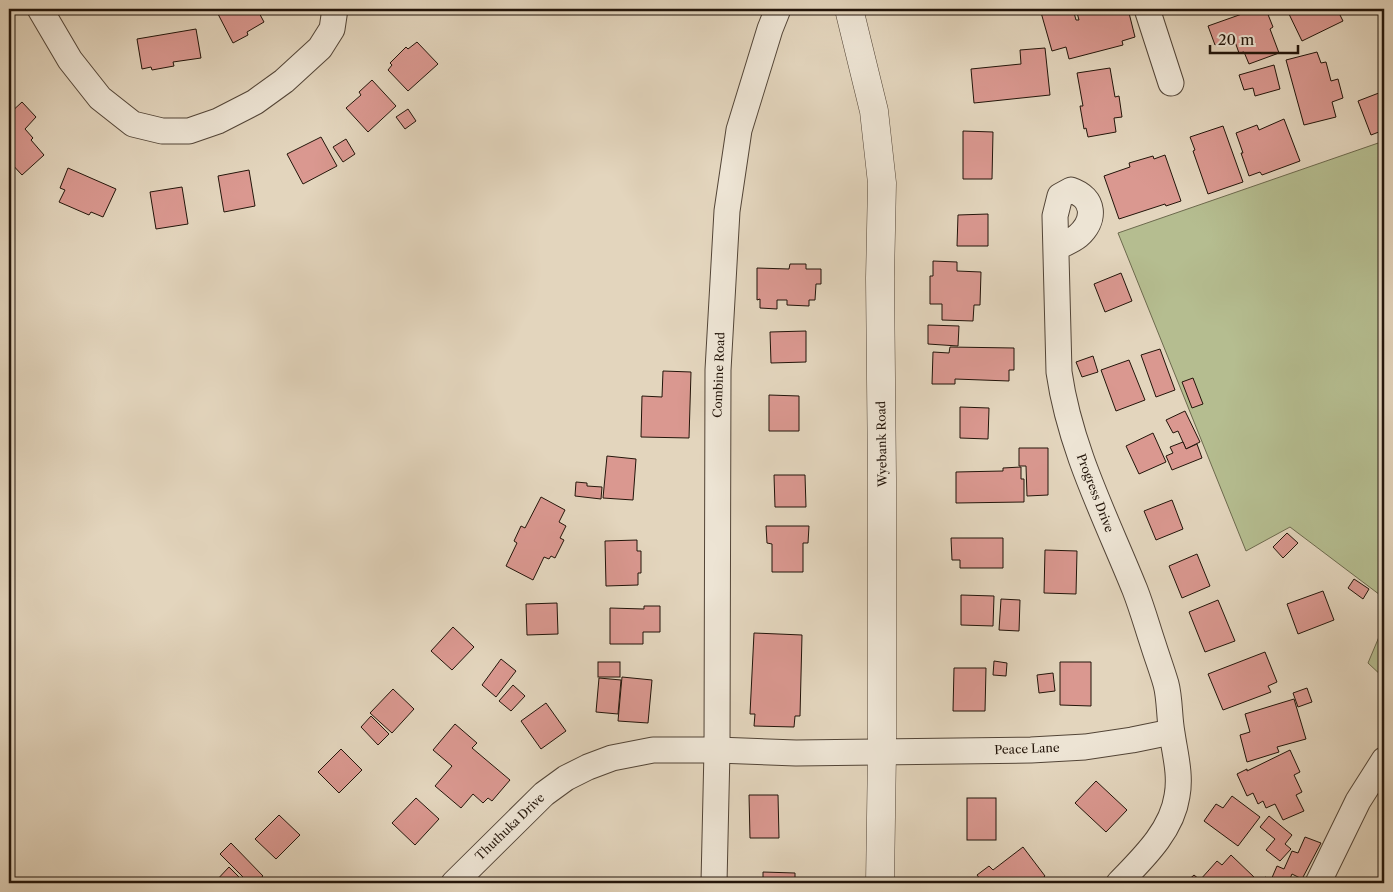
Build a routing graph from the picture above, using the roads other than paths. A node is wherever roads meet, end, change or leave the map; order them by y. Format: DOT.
graph roads {
  1 [pos="40,9"];
  2 [pos="335,9"];
  3 [pos="778,9"];
  4 [pos="849,9"];
  5 [pos="1147,9"];
  6 [pos="1171,83"];
  7 [pos="1056,248"];
  8 [pos="1171,732"];
  9 [pos="717,750"];
  10 [pos="882,752"];
  11 [pos="1384,760"];
  12 [pos="454,883"];
  13 [pos="714,883"];
  14 [pos="880,883"];
  15 [pos="1119,883"];
  16 [pos="1318,883"];
  1 -- 2 [label="street"];
  3 -- 9 [label="street, Combine Road"];
  4 -- 10 [label="street, Wyebank Road"];
  5 -- 6 [label="street"];
  7 -- 8 [label="street, Progress Drive"];
  8 -- 10 [label="street, Peace Lane"];
  8 -- 15 [label="street, Progress Drive"];
  9 -- 10 [label="street, Thuthuka Drive"];
  9 -- 12 [label="street, Thuthuka Drive"];
  9 -- 13 [label="street"];
  10 -- 14 [label="street, Wyebank Road"];
  11 -- 16 [label="street"];
}
